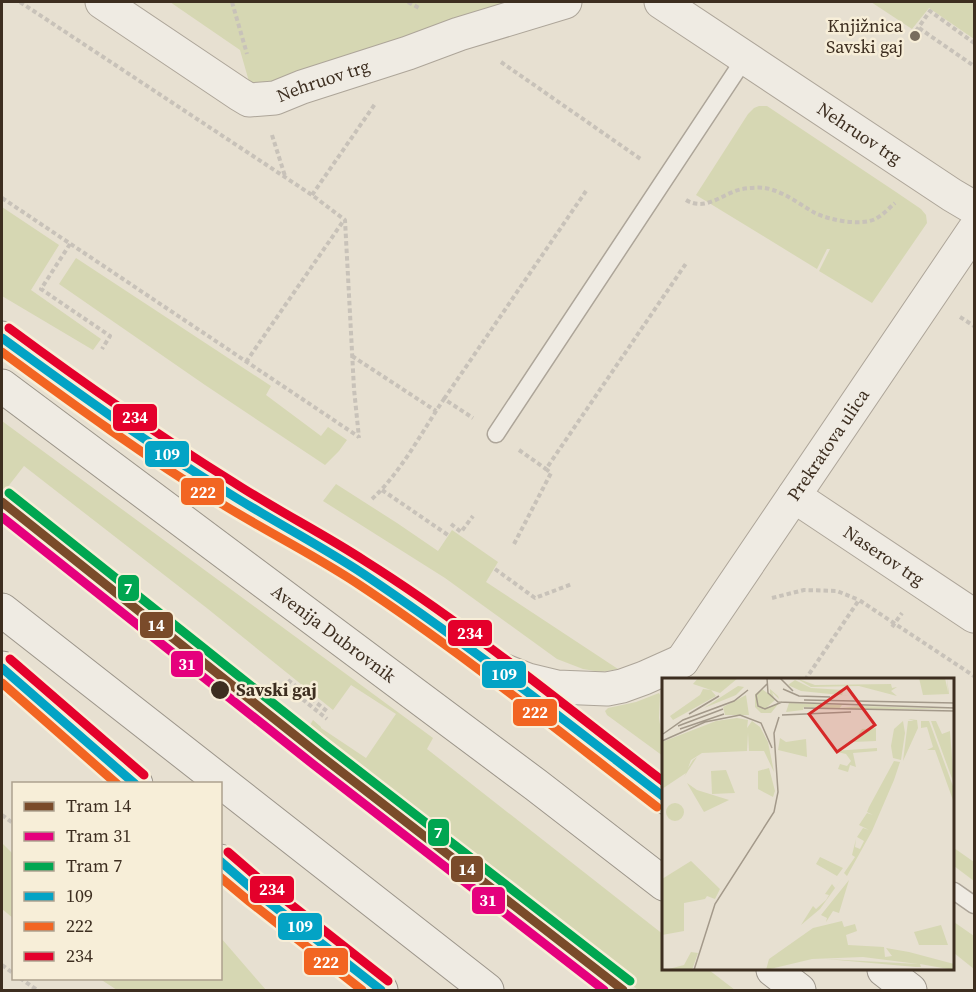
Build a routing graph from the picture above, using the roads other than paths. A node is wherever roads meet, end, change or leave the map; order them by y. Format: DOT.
graph roads {
  1 [pos="102,2"];
  2 [pos="565,2"];
  3 [pos="661,2"];
  4 [pos="745,58"];
  5 [pos="975,208"];
  6 [pos="975,230"];
  7 [pos="2,339"];
  8 [pos="2,386"];
  9 [pos="496,434"];
  10 [pos="794,496"];
  11 [pos="2,610"];
  12 [pos="975,616"];
  13 [pos="495,667"];
  14 [pos="2,668"];
  15 [pos="681,671"];
  16 [pos="135,782"];
  17 [pos="222,782"];
  18 [pos="222,782"];
  19 [pos="662,795"];
  20 [pos="222,863"];
  21 [pos="662,882"];
  22 [pos="955,892"];
  23 [pos="975,905"];
  24 [pos="775,971"];
  25 [pos="886,971"];
  26 [pos="381,990"];
  27 [pos="488,990"];
  28 [pos="799,990"];
  29 [pos="910,990"];
  1 -- 2 [label="main road, Nehruov trg"];
  3 -- 4 [label="main road, Nehruov trg"];
  4 -- 5 [label="main road, Nehruov trg"];
  4 -- 9 [label="lane"];
  6 -- 10 [label="main road, Prekratova ulica"];
  7 -- 13 [label="main road"];
  8 -- 21 [label="main road, Avenija Dubrovnik"];
  10 -- 12 [label="main road, Naserov trg"];
  10 -- 15 [label="main road, Prekratova ulica"];
  11 -- 17 [label="main road"];
  13 -- 15 [label="main road"];
  13 -- 19 [label="main road"];
  14 -- 16 [label="main road"];
  18 -- 27 [label="main road"];
  20 -- 26 [label="main road"];
  22 -- 23 [label="lane"];
  24 -- 28 [label="main road"];
  25 -- 29 [label="main road"];
}
